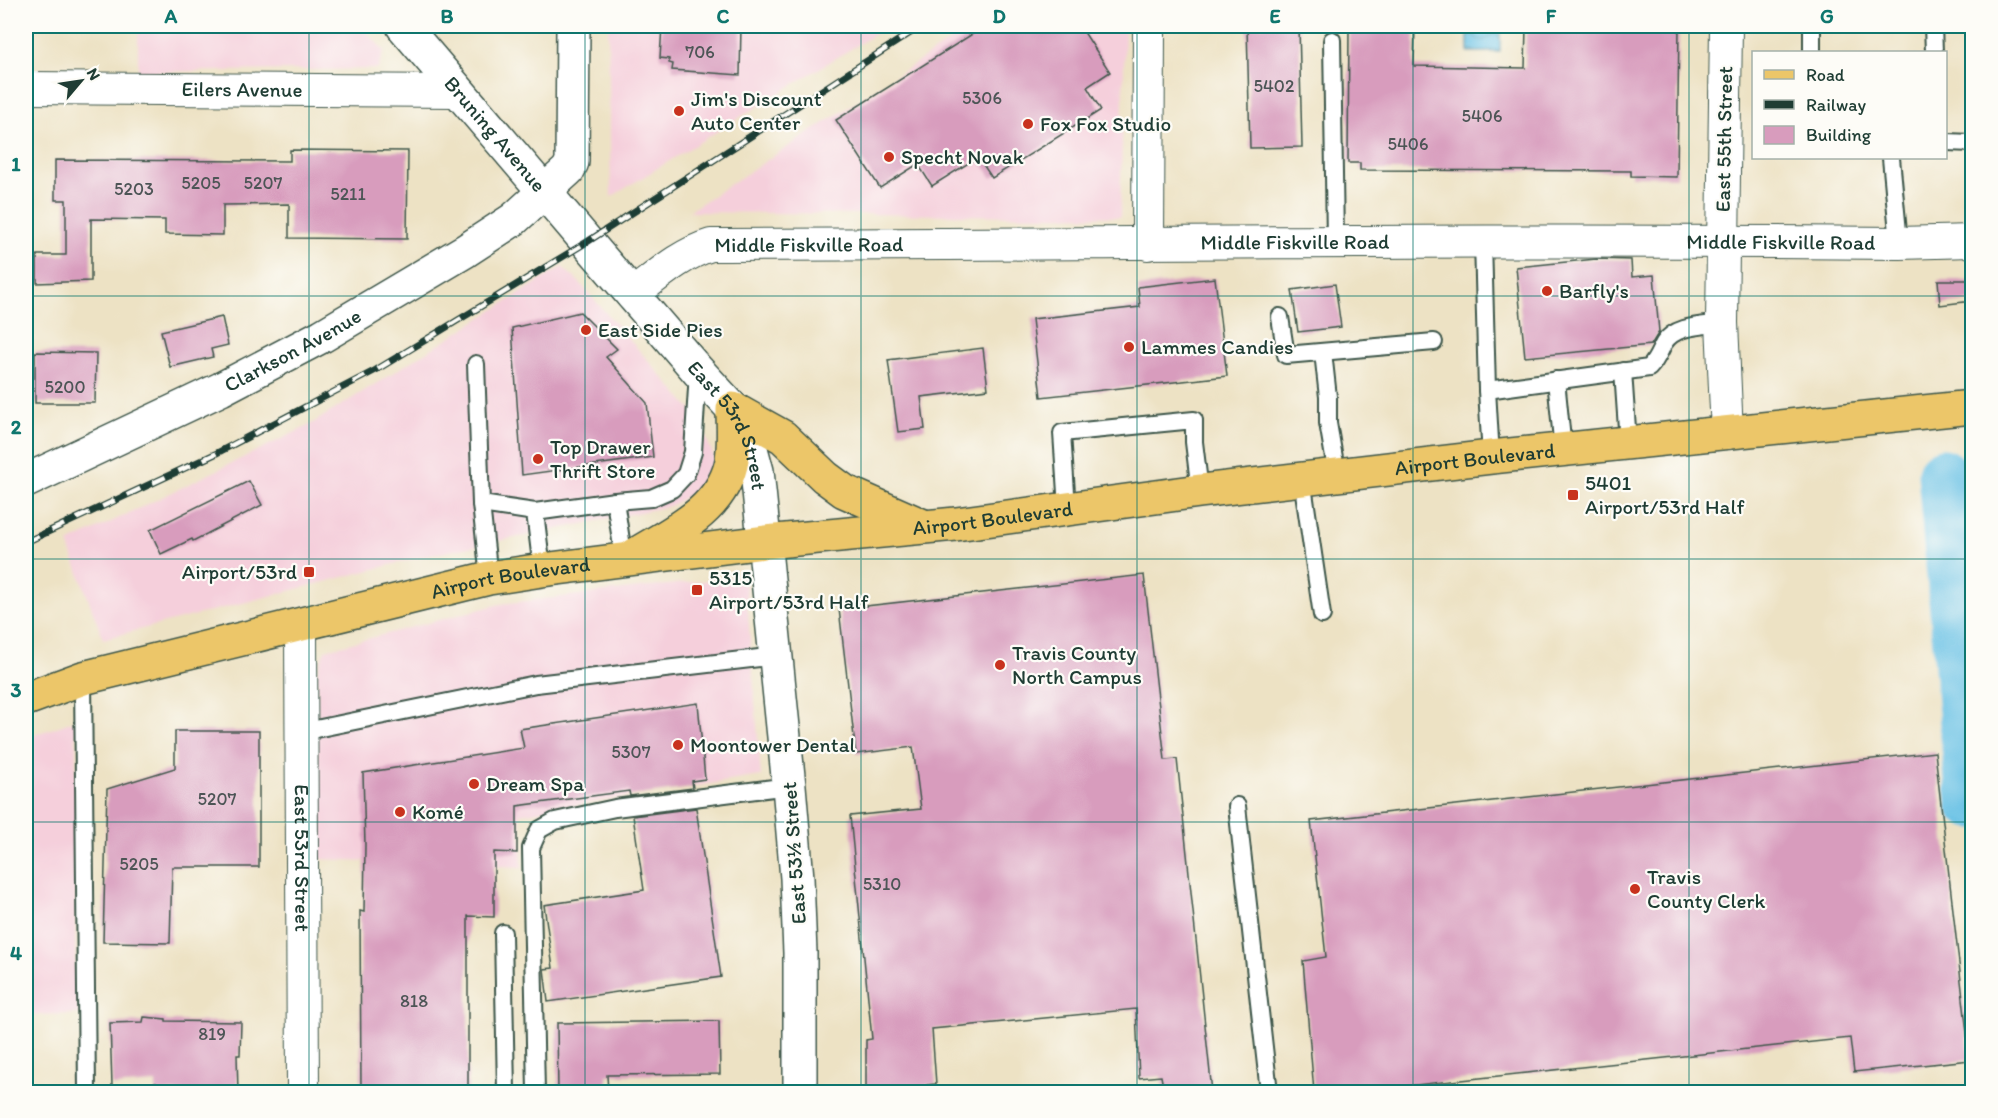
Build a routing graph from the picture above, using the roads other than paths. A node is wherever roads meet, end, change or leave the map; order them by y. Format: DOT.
graph roads {
  1 [pos="404,26"];
  2 [pos="573,26"];
  3 [pos="1149,26"];
  4 [pos="1726,26"];
  5 [pos="1812,26"];
  6 [pos="1934,26"];
  7 [pos="1332,40"];
  8 [pos="1812,51"];
  9 [pos="1934,51"];
  10 [pos="26,88"];
  11 [pos="458,91"];
  12 [pos="1947,142"];
  13 [pos="1972,142"];
  14 [pos="1891,159"];
  15 [pos="544,193"];
  16 [pos="1335,241"];
  17 [pos="1723,241"];
  18 [pos="1972,241"];
  19 [pos="586,242"];
  20 [pos="1483,242"];
  21 [pos="1899,243"];
  22 [pos="1148,244"];
  23 [pos="632,295"];
  24 [pos="1280,317"];
  25 [pos="1722,323"];
  26 [pos="1434,342"];
  27 [pos="1323,352"];
  28 [pos="476,364"];
  29 [pos="698,371"];
  30 [pos="1623,371"];
  31 [pos="1556,380"];
  32 [pos="1487,390"];
  33 [pos="1972,407"];
  34 [pos="733,409"];
  35 [pos="1727,433"];
  36 [pos="1628,443"];
  37 [pos="1563,450"];
  38 [pos="1491,457"];
  39 [pos="1337,475"];
  40 [pos="1302,479"];
  41 [pos="26,481"];
  42 [pos="1200,491"];
  43 [pos="615,501"];
  44 [pos="481,504"];
  45 [pos="1067,508"];
  46 [pos="535,512"];
  47 [pos="924,526"];
  48 [pos="765,542"];
  49 [pos="626,560"];
  50 [pos="542,570"];
  51 [pos="489,578"];
  52 [pos="1322,615"];
  53 [pos="301,626"];
  54 [pos="776,656"];
  55 [pos="83,678"];
  56 [pos="26,699"];
  57 [pos="301,732"];
  58 [pos="789,786"];
  59 [pos="1237,806"];
  60 [pos="503,933"];
  61 [pos="87,1092"];
  62 [pos="303,1092"];
  63 [pos="506,1092"];
  64 [pos="536,1092"];
  65 [pos="800,1092"];
  66 [pos="1269,1092"];
  1 -- 11 [label="street, Bruning Avenue"];
  2 -- 15 [label="street"];
  3 -- 22 [label="street"];
  4 -- 17 [label="street, East 55th Street"];
  5 -- 8 [label="lane"];
  6 -- 9 [label="lane"];
  7 -- 16 [label="lane"];
  10 -- 11 [label="street, Eilers Avenue"];
  11 -- 15 [label="street, Bruning Avenue"];
  12 -- 13 [label="lane"];
  14 -- 21 [label="lane"];
  15 -- 19 [label="street, Bruning Avenue"];
  15 -- 41 [label="street, Clarkson Avenue"];
  16 -- 20 [label="street, Middle Fiskville Road"];
  16 -- 22 [label="street, Middle Fiskville Road"];
  17 -- 20 [label="street, Middle Fiskville Road"];
  17 -- 21 [label="street, Middle Fiskville Road"];
  17 -- 25 [label="street, East 55th Street"];
  18 -- 21 [label="street, Middle Fiskville Road"];
  19 -- 23 [label="street, East 53rd Street"];
  20 -- 32 [label="lane"];
  22 -- 23 [label="street, Middle Fiskville Road"];
  23 -- 29 [label="street, East 53rd Street"];
  24 -- 27 [label="lane"];
  25 -- 30 [label="lane"];
  25 -- 35 [label="street, East 55th Street"];
  26 -- 27 [label="lane"];
  27 -- 39 [label="lane"];
  28 -- 44 [label="lane"];
  29 -- 34 [label="street, East 53rd Street"];
  29 -- 43 [label="lane"];
  30 -- 31 [label="lane"];
  30 -- 36 [label="lane"];
  31 -- 32 [label="lane"];
  31 -- 37 [label="lane"];
  32 -- 38 [label="lane"];
  33 -- 35 [label="main road, Airport Boulevard"];
  34 -- 47 [label="main road"];
  34 -- 48 [label="street, East 53rd Street"];
  34 -- 49 [label="main road"];
  35 -- 36 [label="main road, Airport Boulevard"];
  36 -- 37 [label="main road, Airport Boulevard"];
  37 -- 38 [label="main road, Airport Boulevard"];
  38 -- 39 [label="main road, Airport Boulevard"];
  39 -- 40 [label="main road, Airport Boulevard"];
  40 -- 42 [label="main road, Airport Boulevard"];
  40 -- 52 [label="lane"];
  42 -- 45 [label="main road, Airport Boulevard"];
  42 -- 45 [label="lane"];
  43 -- 46 [label="lane"];
  43 -- 49 [label="lane"];
  44 -- 46 [label="lane"];
  44 -- 51 [label="lane"];
  45 -- 47 [label="main road, Airport Boulevard"];
  46 -- 50 [label="lane"];
  47 -- 48 [label="main road, Airport Boulevard"];
  48 -- 49 [label="main road, Airport Boulevard"];
  48 -- 54 [label="street, East 53½ Street"];
  49 -- 50 [label="main road, Airport Boulevard"];
  50 -- 51 [label="main road, Airport Boulevard"];
  51 -- 53 [label="main road, Airport Boulevard"];
  53 -- 55 [label="main road, Airport Boulevard"];
  53 -- 57 [label="street, East 53rd Street"];
  54 -- 57 [label="lane"];
  54 -- 58 [label="street, East 53½ Street"];
  55 -- 56 [label="main road, Airport Boulevard"];
  55 -- 61 [label="lane"];
  57 -- 62 [label="street, East 53rd Street"];
  58 -- 64 [label="lane"];
  58 -- 65 [label="street, East 53½ Street"];
  59 -- 66 [label="lane"];
  60 -- 63 [label="lane"];
}
